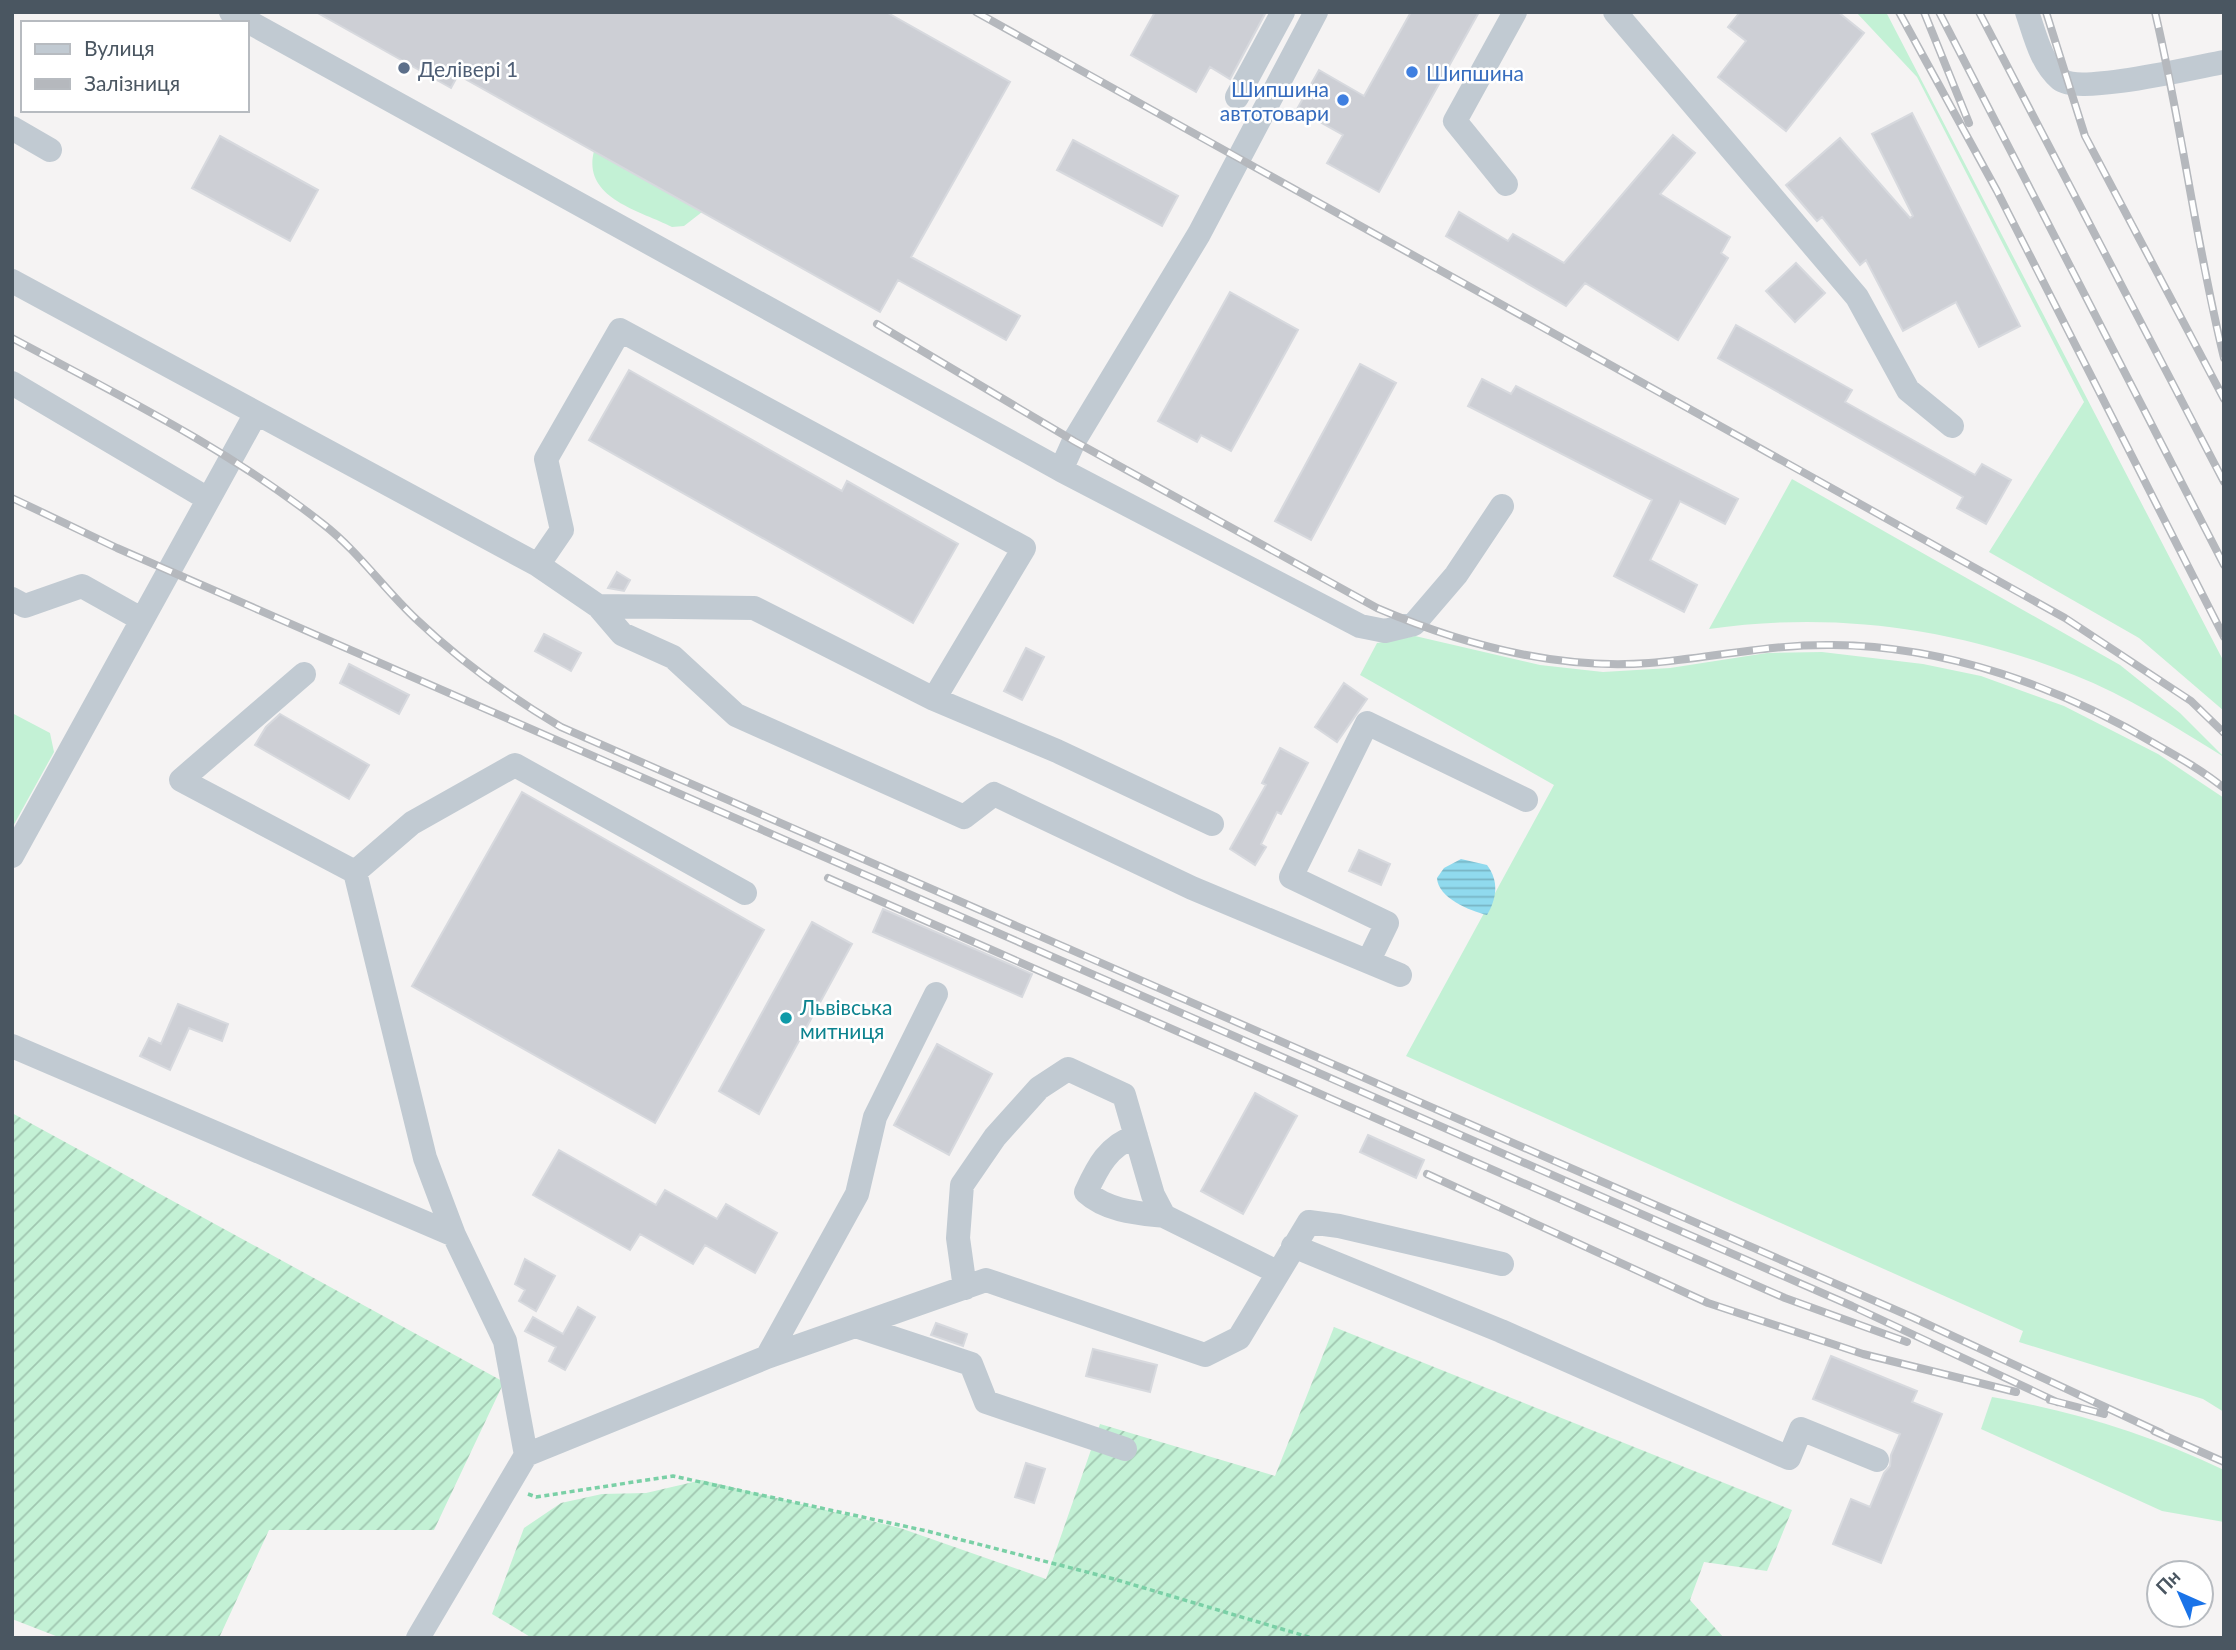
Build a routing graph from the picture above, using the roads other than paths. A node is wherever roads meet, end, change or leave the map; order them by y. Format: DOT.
graph roads {
  1 [pos="231,12"];
  2 [pos="1283,12"];
  3 [pos="1316,12"];
  4 [pos="1515,12"];
  5 [pos="1615,12"];
  6 [pos="2027,12"];
  7 [pos="247,21"];
  8 [pos="248,21"];
  9 [pos="2224,62"];
  10 [pos="1237,97"];
  11 [pos="12,128"];
  12 [pos="50,150"];
  13 [pos="1506,184"];
  14 [pos="12,281"];
  15 [pos="12,383"];
  16 [pos="255,415"];
  17 [pos="1951,426"];
  18 [pos="1061,470"];
  19 [pos="208,499"];
  20 [pos="1502,506"];
  21 [pos="538,565"];
  22 [pos="12,599"];
  23 [pos="598,606"];
  24 [pos="141,619"];
  25 [pos="304,674"];
  26 [pos="934,699"];
  27 [pos="1526,800"];
  28 [pos="1212,824"];
  29 [pos="12,856"];
  30 [pos="355,872"];
  31 [pos="745,893"];
  32 [pos="1368,960"];
  33 [pos="1400,975"];
  34 [pos="936,993"];
  35 [pos="12,1046"];
  36 [pos="1136,1136"];
  37 [pos="1164,1216"];
  38 [pos="454,1234"];
  39 [pos="1293,1246"];
  40 [pos="1502,1264"];
  41 [pos="1277,1272"];
  42 [pos="965,1287"];
  43 [pos="856,1326"];
  44 [pos="767,1357"];
  45 [pos="1125,1449"];
  46 [pos="526,1455"];
  47 [pos="1877,1460"];
  48 [pos="418,1638"];
  1 -- 7 [label="lane"];
  2 -- 10 [label="lane"];
  3 -- 18 [label="lane"];
  4 -- 13 [label="lane"];
  5 -- 17 [label="lane"];
  6 -- 9 [label="lane"];
  8 -- 18 [label="lane"];
  11 -- 12 [label="lane"];
  14 -- 16 [label="lane"];
  15 -- 19 [label="lane"];
  16 -- 19 [label="lane"];
  16 -- 21 [label="lane"];
  18 -- 20 [label="lane"];
  19 -- 24 [label="lane"];
  21 -- 23 [label="lane"];
  21 -- 26 [label="lane"];
  22 -- 24 [label="lane"];
  23 -- 26 [label="lane"];
  23 -- 32 [label="lane"];
  24 -- 29 [label="lane"];
  25 -- 30 [label="lane"];
  26 -- 28 [label="lane"];
  27 -- 32 [label="lane"];
  30 -- 31 [label="lane"];
  30 -- 38 [label="lane"];
  32 -- 33 [label="lane"];
  34 -- 44 [label="lane"];
  35 -- 38 [label="lane"];
  36 -- 37 [label="lane"];
  36 -- 37 [label="lane"];
  36 -- 42 [label="lane"];
  37 -- 41 [label="lane"];
  38 -- 46 [label="lane"];
  39 -- 40 [label="lane"];
  39 -- 41 [label="lane"];
  39 -- 47 [label="lane"];
  41 -- 42 [label="lane"];
  42 -- 43 [label="lane"];
  43 -- 44 [label="lane"];
  43 -- 45 [label="lane"];
  44 -- 46 [label="lane"];
  46 -- 48 [label="lane"];
}
